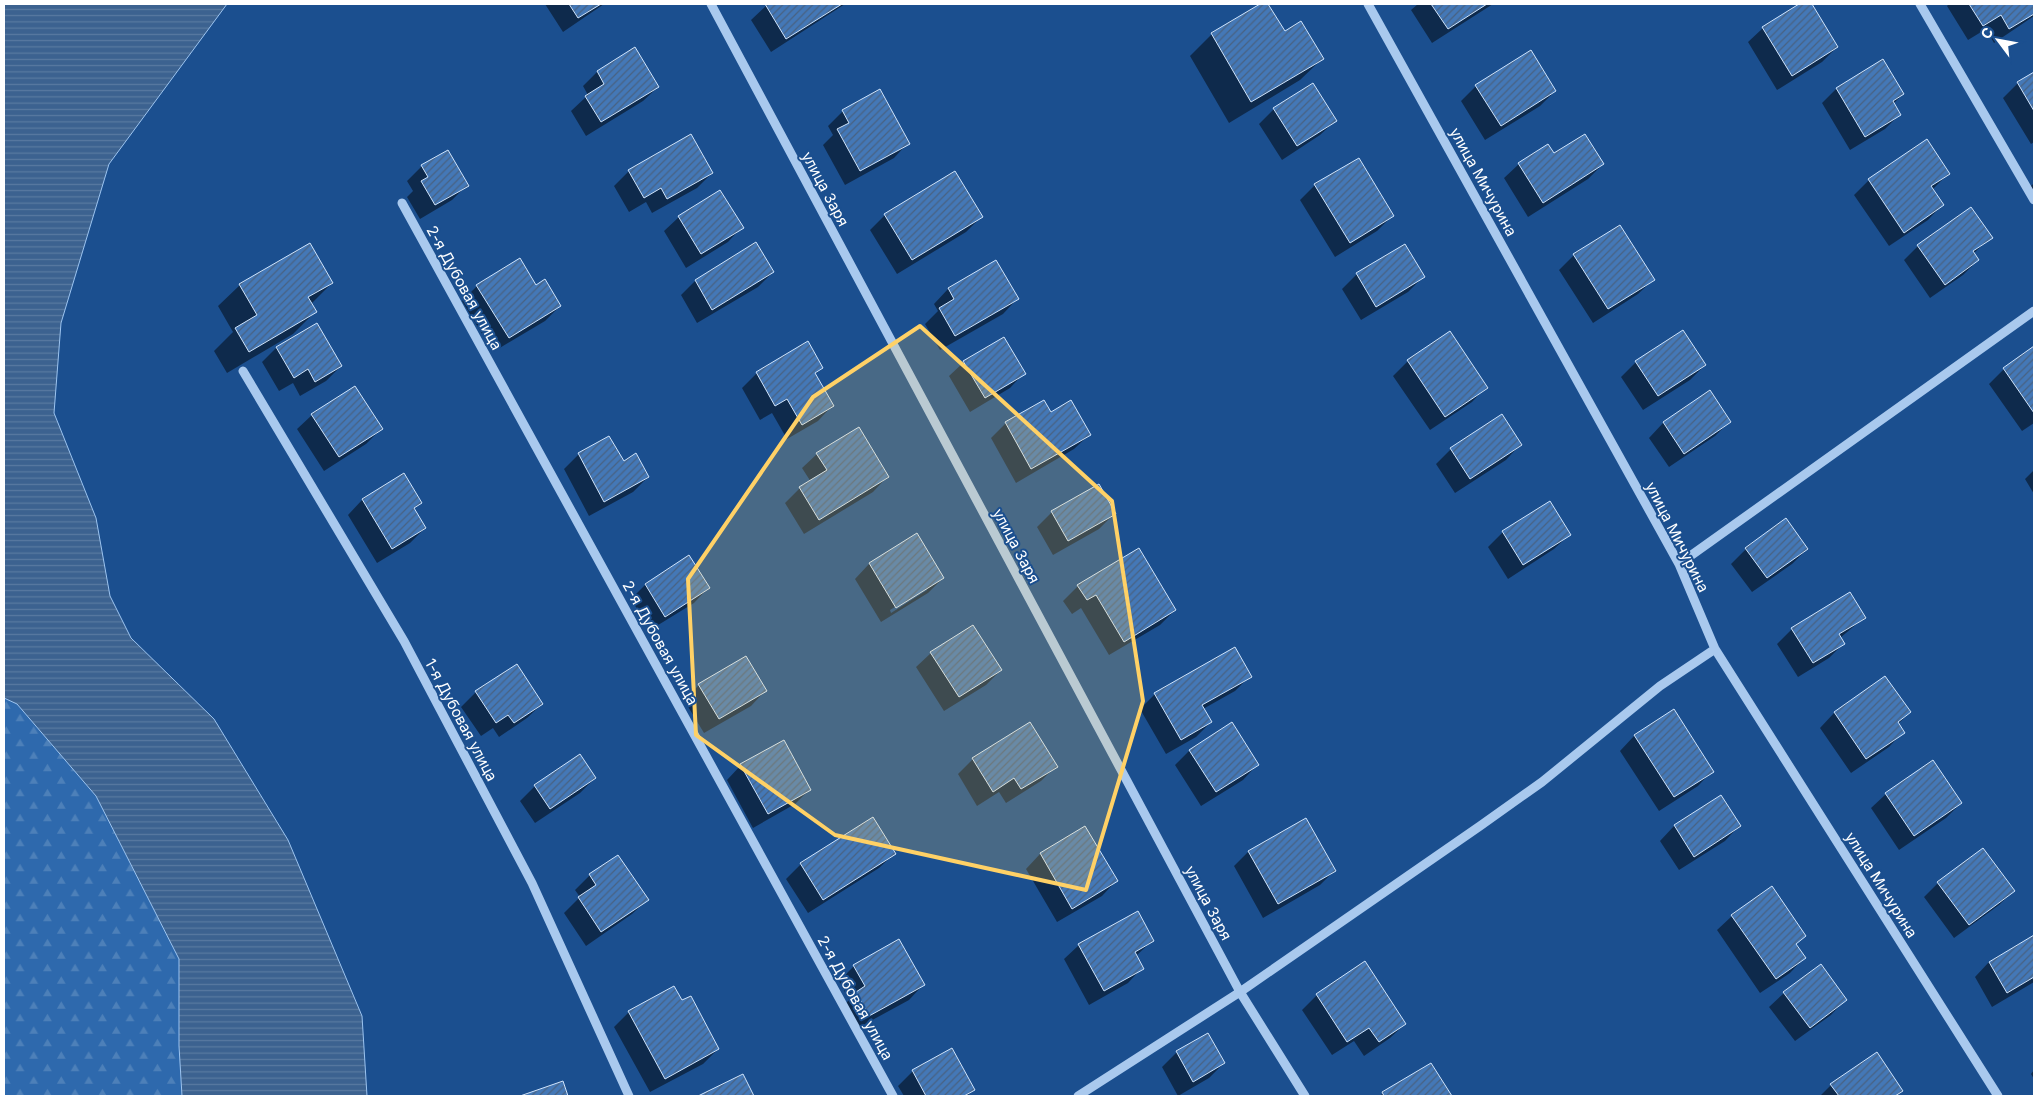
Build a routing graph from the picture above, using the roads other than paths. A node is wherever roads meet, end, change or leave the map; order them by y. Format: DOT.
graph roads {
  1 [pos="710,4"];
  2 [pos="1368,4"];
  3 [pos="1920,4"];
  4 [pos="2034,200"];
  5 [pos="402,203"];
  6 [pos="2034,311"];
  7 [pos="243,371"];
  8 [pos="1679,564"];
  9 [pos="1715,649"];
  10 [pos="1240,992"];
  11 [pos="629,1096"];
  12 [pos="893,1096"];
  13 [pos="1078,1096"];
  14 [pos="1305,1096"];
  15 [pos="1998,1096"];
  1 -- 10 [label="street, улица Заря"];
  2 -- 8 [label="street, улица Мичурина"];
  3 -- 4 [label="street"];
  5 -- 12 [label="street, 2-я Дубовая улица"];
  6 -- 8 [label="street"];
  7 -- 11 [label="street, 1-я Дубовая улица"];
  8 -- 9 [label="street, улица Мичурина"];
  9 -- 10 [label="street"];
  9 -- 15 [label="street, улица Мичурина"];
  10 -- 13 [label="street"];
  10 -- 14 [label="street, улица Заря"];
}
